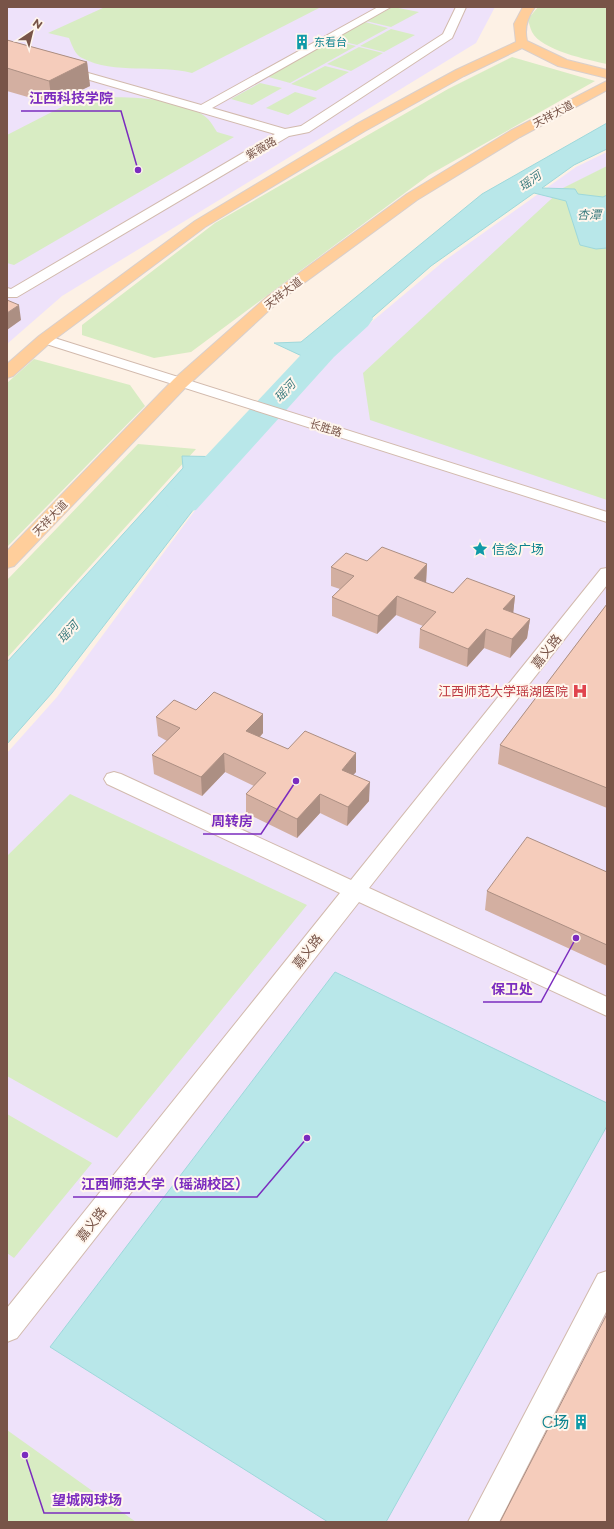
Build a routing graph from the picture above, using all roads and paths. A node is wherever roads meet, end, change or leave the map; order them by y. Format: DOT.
graph roads {
  1 [pos="386,7"];
  2 [pos="461,7"];
  3 [pos="529,7"];
  4 [pos="522,43"];
  5 [pos="53,66"];
  6 [pos="607,74"];
  7 [pos="607,85"];
  8 [pos="202,109"];
  9 [pos="285,133"];
  10 [pos="7,292"];
  11 [pos="45,339"];
  12 [pos="7,373"];
  13 [pos="180,383"];
  14 [pos="607,517"];
  15 [pos="7,562"];
  16 [pos="607,573"];
  17 [pos="114,779"];
  18 [pos="355,891"];
  19 [pos="607,1007"];
  20 [pos="607,1283"];
  21 [pos="7,1329"];
  22 [pos="483,1522"];
  1 -- 8 [label="street"];
  2 -- 9 [label="street"];
  3 -- 4 [label="main road"];
  4 -- 6 [label="main road"];
  4 -- 11 [label="main road"];
  5 -- 8 [label="street, 紫薇路"];
  7 -- 13 [label="main road, 天祥大道"];
  8 -- 9 [label="street, 紫薇路"];
  9 -- 10 [label="street, 紫薇路"];
  11 -- 12 [label="main road"];
  11 -- 13 [label="street, 长胜路"];
  13 -- 14 [label="street, 长胜路"];
  13 -- 15 [label="main road, 天祥大道"];
  16 -- 18 [label="street, 嘉义路"];
  17 -- 18 [label="street"];
  18 -- 19 [label="street"];
  18 -- 21 [label="street, 嘉义路"];
  20 -- 22 [label="street"];
}
